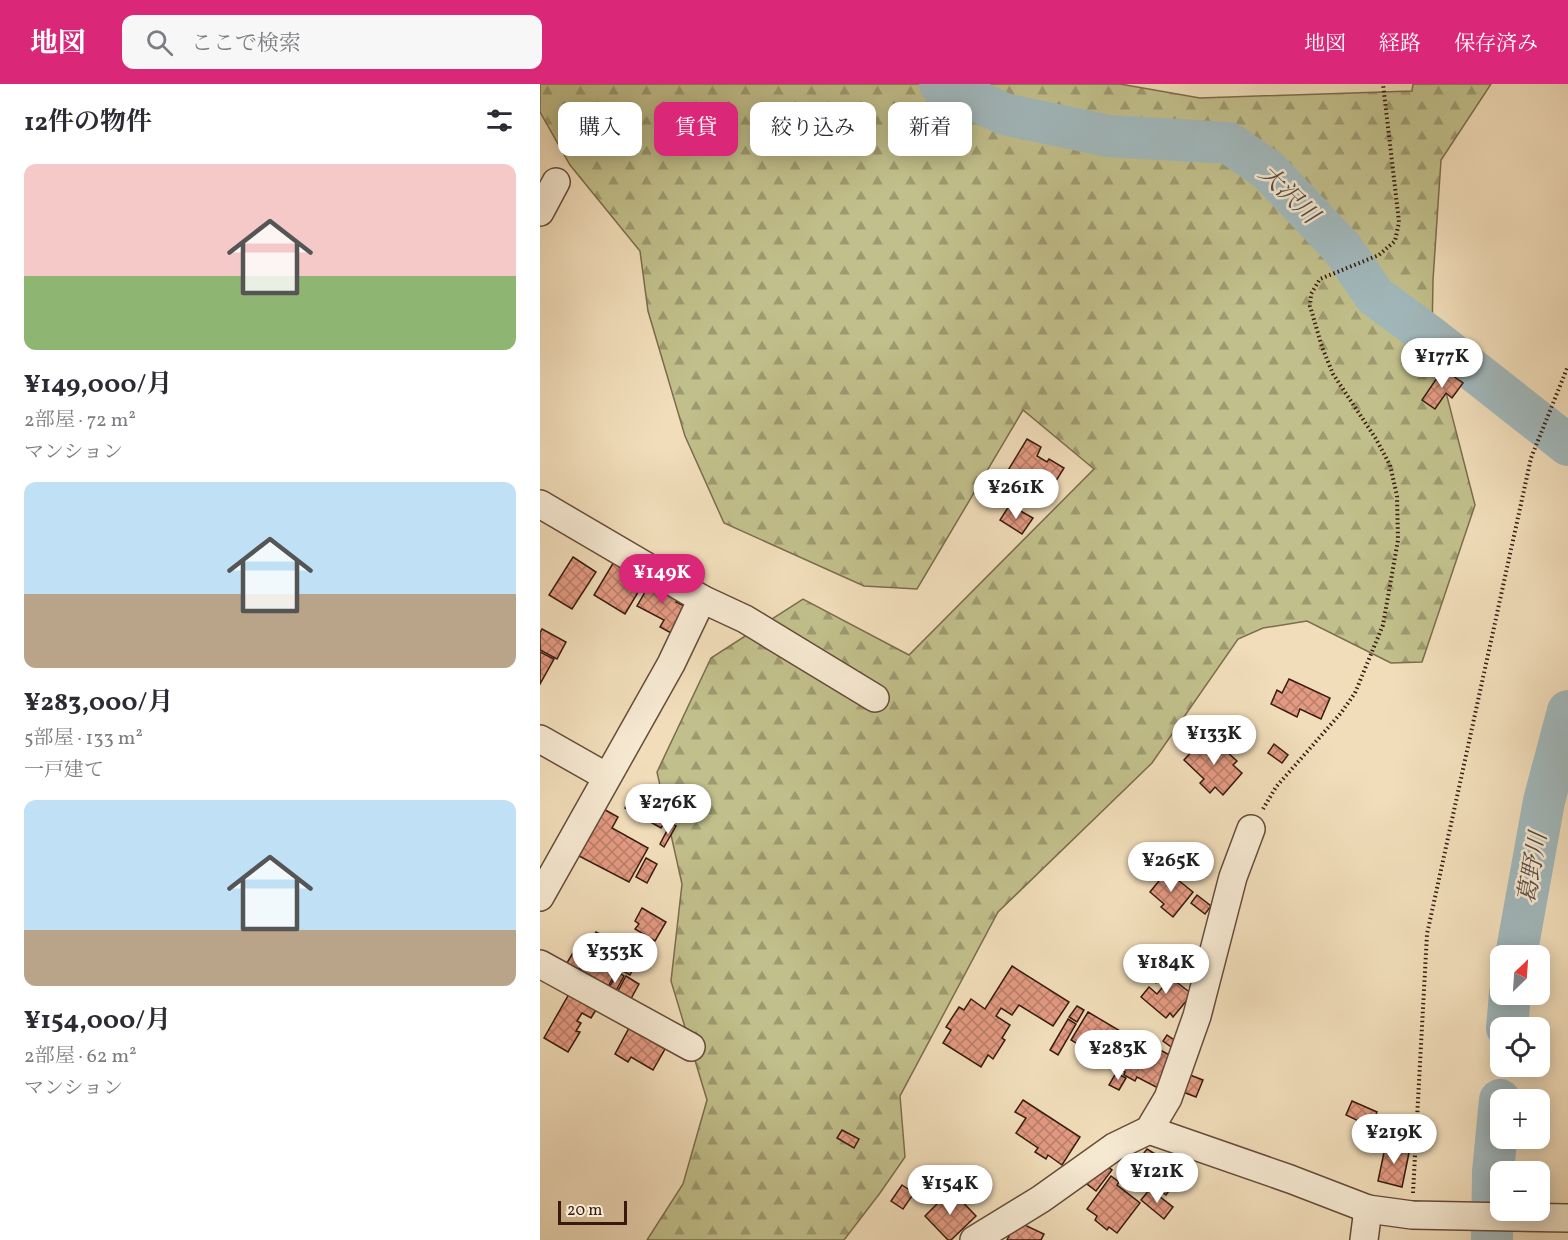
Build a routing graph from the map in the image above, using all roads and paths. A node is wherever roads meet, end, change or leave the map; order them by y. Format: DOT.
graph roads {
  1 [pos="1383,84"];
  2 [pos="556,182"];
  3 [pos="540,213"];
  4 [pos="1568,366"];
  5 [pos="540,504"];
  6 [pos="702,599"];
  7 [pos="875,698"];
  8 [pos="540,739"];
  9 [pos="607,777"];
  10 [pos="1251,829"];
  11 [pos="540,897"];
  12 [pos="540,964"];
  13 [pos="691,1047"];
  14 [pos="1149,1130"];
  15 [pos="1368,1209"];
  16 [pos="1412,1215"];
  17 [pos="1568,1218"];
  18 [pos="974,1240"];
  19 [pos="1364,1240"];
  1 -- 10 [label="path"];
  2 -- 3 [label="street"];
  4 -- 16 [label="path"];
  5 -- 6 [label="street"];
  6 -- 7 [label="street"];
  6 -- 9 [label="street"];
  8 -- 9 [label="street"];
  9 -- 11 [label="street"];
  10 -- 14 [label="street"];
  12 -- 13 [label="street"];
  14 -- 15 [label="street"];
  14 -- 18 [label="street"];
  15 -- 16 [label="street"];
  15 -- 19 [label="street"];
  16 -- 17 [label="street"];
}
